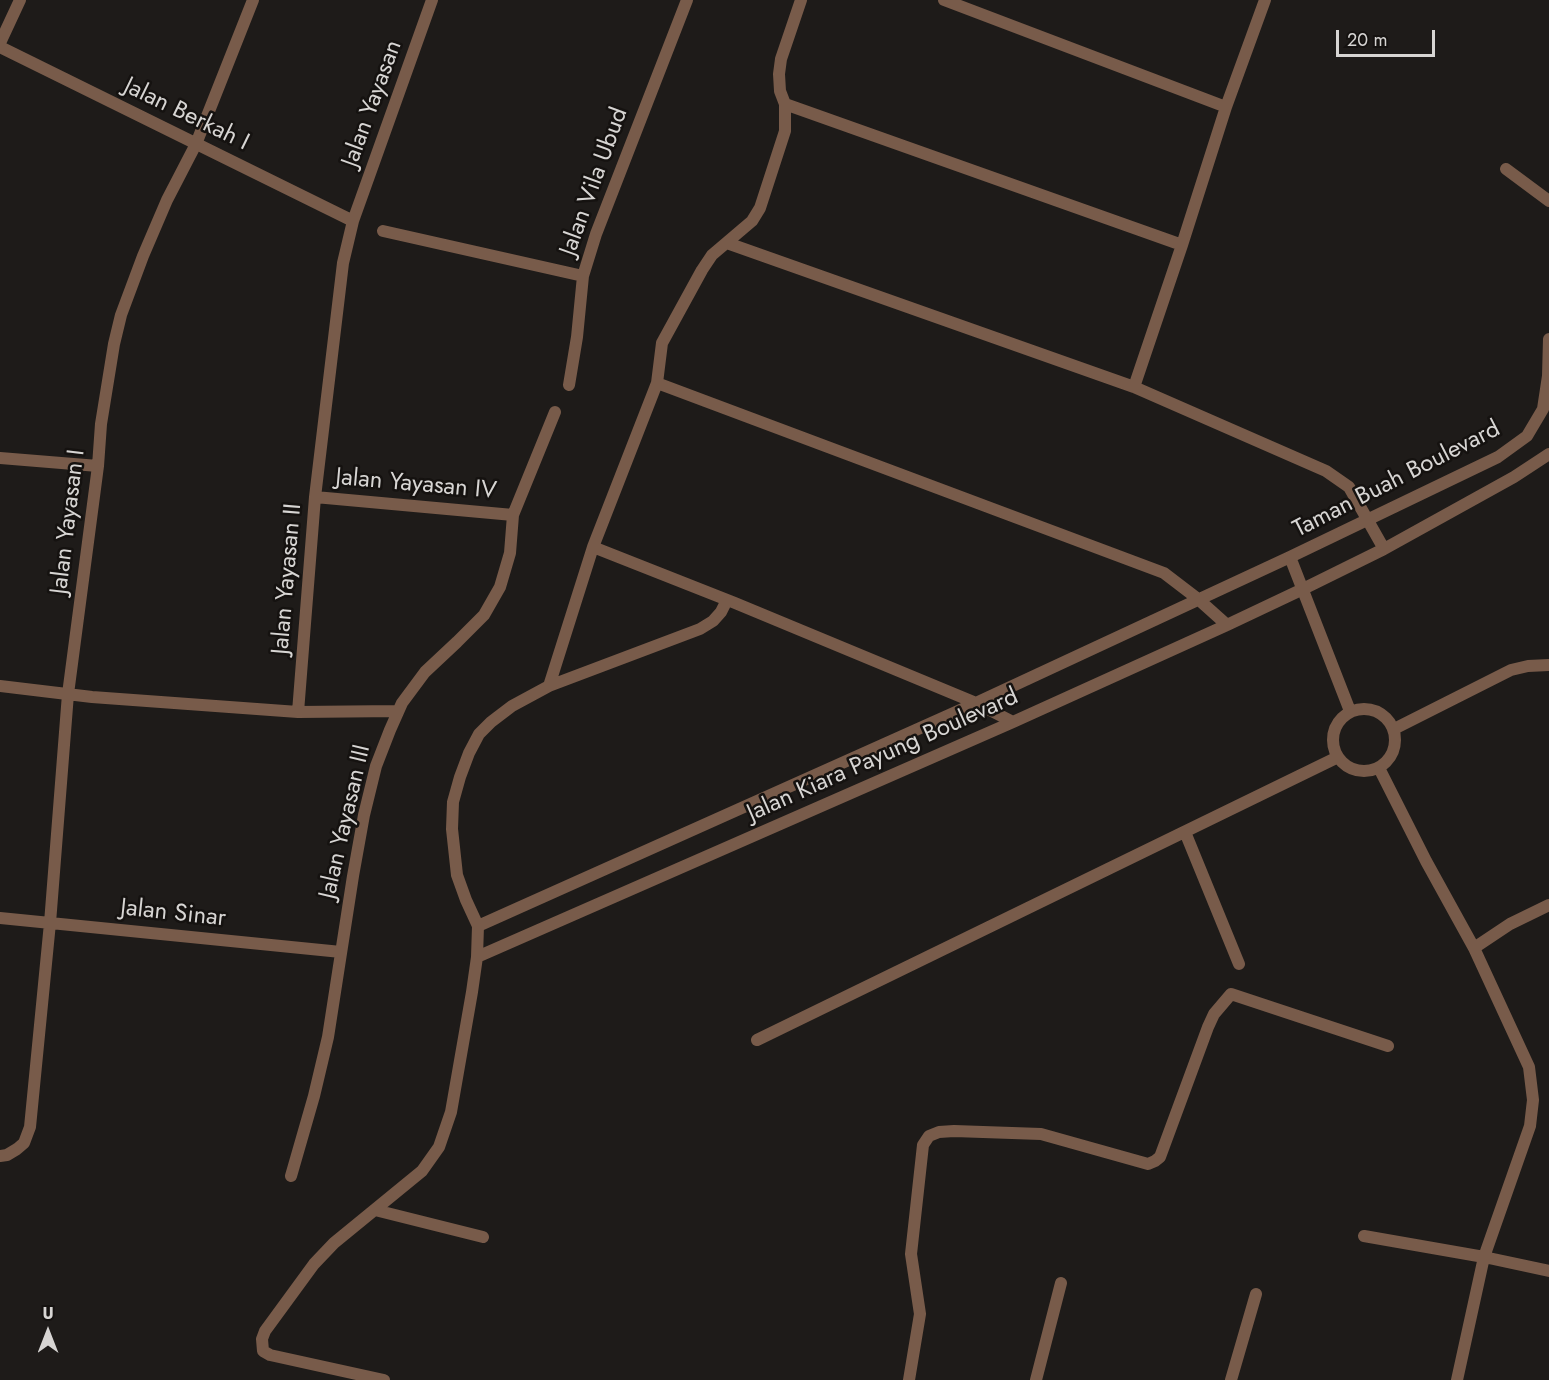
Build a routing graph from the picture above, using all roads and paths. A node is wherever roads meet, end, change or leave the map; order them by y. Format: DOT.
graph roads {
  1 [pos="20,0"];
  2 [pos="253,0"];
  3 [pos="432,0"];
  4 [pos="687,0"];
  5 [pos="801,0"];
  6 [pos="944,0"];
  7 [pos="1265,0"];
  8 [pos="0,45"];
  9 [pos="784,104"];
  10 [pos="1226,107"];
  11 [pos="196,144"];
  12 [pos="1506,169"];
  13 [pos="1549,201"];
  14 [pos="353,221"];
  15 [pos="383,231"];
  16 [pos="727,243"];
  17 [pos="1182,245"];
  18 [pos="583,276"];
  19 [pos="1549,339"];
  20 [pos="657,383"];
  21 [pos="569,385"];
  22 [pos="1134,387"];
  23 [pos="555,412"];
  24 [pos="1549,454"];
  25 [pos="0,458"];
  26 [pos="98,466"];
  27 [pos="315,497"];
  28 [pos="513,515"];
  29 [pos="1368,518"];
  30 [pos="593,547"];
  31 [pos="1384,549"];
  32 [pos="1290,557"];
  33 [pos="1304,590"];
  34 [pos="1198,599"];
  35 [pos="727,600"];
  36 [pos="1227,625"];
  37 [pos="1549,665"];
  38 [pos="0,686"];
  39 [pos="549,686"];
  40 [pos="68,694"];
  41 [pos="976,703"];
  42 [pos="398,711"];
  43 [pos="1350,711"];
  44 [pos="298,712"];
  45 [pos="1013,722"];
  46 [pos="1394,729"];
  47 [pos="1338,757"];
  48 [pos="1379,768"];
  49 [pos="1185,832"];
  50 [pos="1549,905"];
  51 [pos="0,918"];
  52 [pos="50,922"];
  53 [pos="478,926"];
  54 [pos="1474,948"];
  55 [pos="341,952"];
  56 [pos="477,957"];
  57 [pos="1239,964"];
  58 [pos="757,1040"];
  59 [pos="1388,1046"];
  60 [pos="0,1156"];
  61 [pos="291,1176"];
  62 [pos="375,1210"];
  63 [pos="1364,1236"];
  64 [pos="483,1237"];
  65 [pos="1484,1257"];
  66 [pos="1549,1271"];
  67 [pos="1060,1282"];
  68 [pos="1256,1294"];
  69 [pos="384,1380"];
  70 [pos="909,1380"];
  71 [pos="1036,1380"];
  72 [pos="1231,1380"];
  73 [pos="1457,1380"];
  1 -- 8 [label="street"];
  2 -- 11 [label="street, Jalan Yayasan I"];
  3 -- 14 [label="street, Jalan Yayasan"];
  4 -- 18 [label="street, Jalan Vila Ubud"];
  5 -- 9 [label="street"];
  6 -- 10 [label="street"];
  7 -- 10 [label="street"];
  8 -- 11 [label="street, Jalan Berkah I"];
  9 -- 16 [label="street"];
  9 -- 17 [label="street"];
  10 -- 17 [label="street"];
  11 -- 14 [label="street, Jalan Berkah I"];
  11 -- 26 [label="street, Jalan Yayasan I"];
  12 -- 13 [label="street"];
  14 -- 27 [label="street, Jalan Yayasan II"];
  15 -- 18 [label="street"];
  16 -- 20 [label="street"];
  16 -- 22 [label="street"];
  17 -- 22 [label="street"];
  18 -- 21 [label="street, Jalan Vila Ubud"];
  19 -- 29 [label="street, Taman Buah Boulevard"];
  20 -- 30 [label="street"];
  20 -- 34 [label="street"];
  22 -- 29 [label="street"];
  23 -- 28 [label="street, Jalan Yayasan III"];
  24 -- 31 [label="street, Jalan Kiara Payung Boulevard"];
  25 -- 26 [label="street"];
  26 -- 40 [label="street, Jalan Yayasan I"];
  27 -- 28 [label="street, Jalan Yayasan IV"];
  27 -- 44 [label="street, Jalan Yayasan II"];
  28 -- 42 [label="street, Jalan Yayasan III"];
  29 -- 31 [label="street"];
  29 -- 32 [label="street, Taman Buah Boulevard"];
  30 -- 35 [label="street"];
  30 -- 39 [label="street"];
  31 -- 33 [label="street, Jalan Kiara Payung Boulevard"];
  32 -- 33 [label="street"];
  32 -- 34 [label="street, Jalan Kiara Payung Boulevard"];
  33 -- 36 [label="street, Jalan Kiara Payung Boulevard"];
  33 -- 43 [label="street"];
  34 -- 36 [label="street"];
  34 -- 41 [label="street, Jalan Kiara Payung Boulevard"];
  35 -- 39 [label="street"];
  35 -- 41 [label="street"];
  36 -- 45 [label="street, Jalan Kiara Payung Boulevard"];
  37 -- 46 [label="street"];
  38 -- 40 [label="street"];
  39 -- 53 [label="street"];
  40 -- 44 [label="street"];
  40 -- 52 [label="street, Jalan Yayasan I"];
  41 -- 45 [label="street"];
  41 -- 53 [label="street, Jalan Kiara Payung Boulevard"];
  42 -- 44 [label="street"];
  42 -- 55 [label="street, Jalan Yayasan III"];
  43 -- 46 [label="street"];
  43 -- 47 [label="street"];
  45 -- 56 [label="street, Jalan Kiara Payung Boulevard"];
  46 -- 48 [label="street"];
  47 -- 48 [label="street"];
  47 -- 49 [label="street"];
  48 -- 54 [label="street"];
  49 -- 57 [label="street"];
  49 -- 58 [label="street"];
  50 -- 54 [label="street"];
  51 -- 52 [label="street, Jalan Sinar"];
  52 -- 55 [label="street, Jalan Sinar"];
  52 -- 60 [label="street, Jalan Yayasan I"];
  53 -- 56 [label="street"];
  54 -- 65 [label="street"];
  55 -- 61 [label="street, Jalan Yayasan III"];
  56 -- 62 [label="street"];
  59 -- 70 [label="street"];
  62 -- 64 [label="street"];
  62 -- 69 [label="street"];
  63 -- 65 [label="street"];
  65 -- 66 [label="street"];
  65 -- 73 [label="street"];
  67 -- 71 [label="street"];
  68 -- 72 [label="street"];
}
